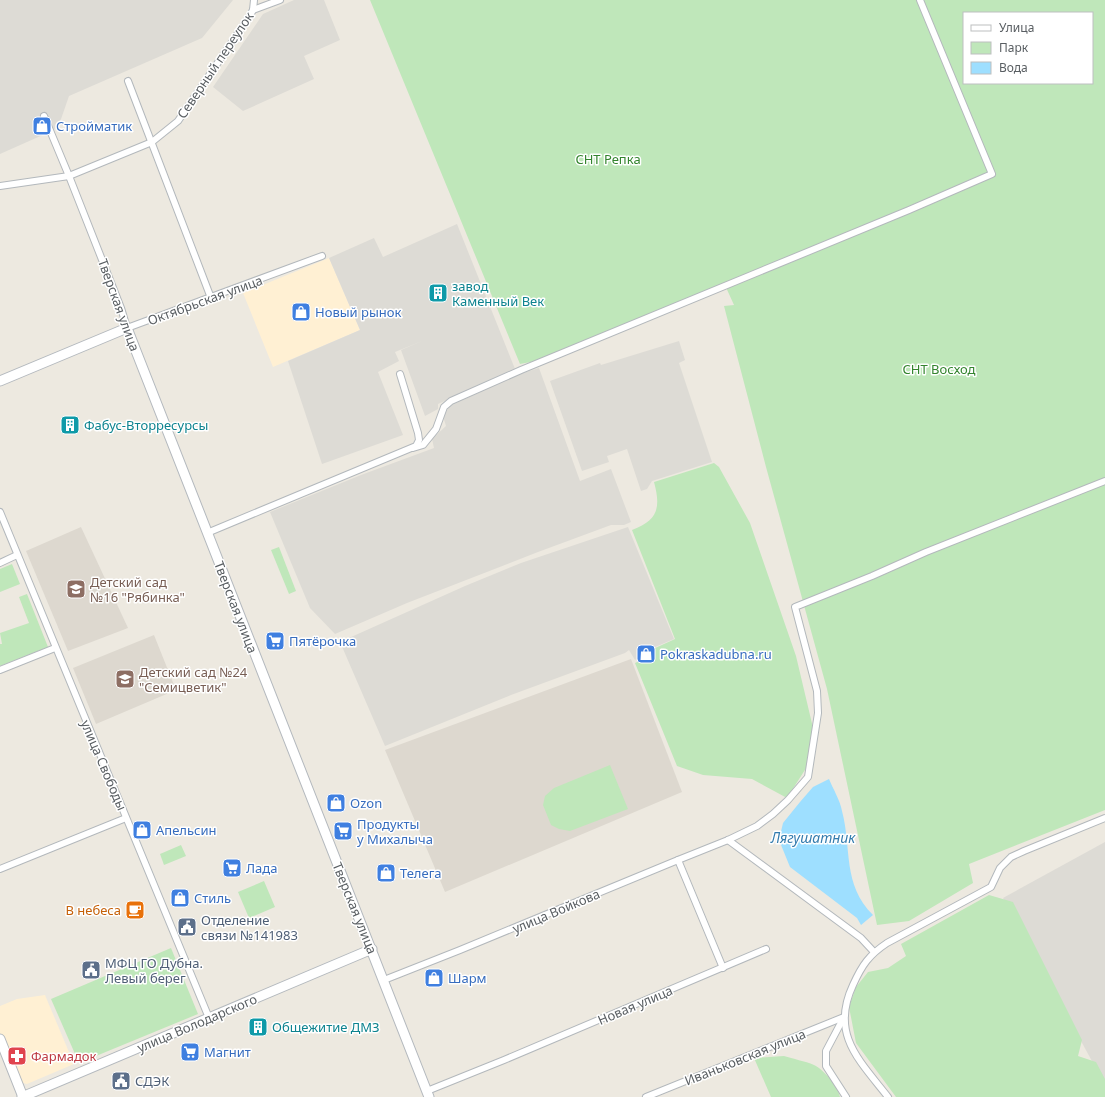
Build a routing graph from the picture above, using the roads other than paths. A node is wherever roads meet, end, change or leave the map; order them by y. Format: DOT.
graph roads {
  1 [pos="254,0"];
  2 [pos="280,0"];
  3 [pos="920,0"];
  4 [pos="253,10"];
  5 [pos="128,81"];
  6 [pos="44,116"];
  7 [pos="152,142"];
  8 [pos="69,176"];
  9 [pos="0,186"];
  10 [pos="322,256"];
  11 [pos="211,298"];
  12 [pos="127,328"];
  13 [pos="400,374"];
  14 [pos="0,381"];
  15 [pos="413,448"];
  16 [pos="1105,481"];
  17 [pos="0,512"];
  18 [pos="207,533"];
  19 [pos="17,555"];
  20 [pos="0,563"];
  21 [pos="56,648"];
  22 [pos="0,670"];
  23 [pos="126,818"];
  24 [pos="1105,818"];
  25 [pos="728,840"];
  26 [pos="678,860"];
  27 [pos="0,869"];
  28 [pos="372,949"];
  29 [pos="766,950"];
  30 [pos="874,952"];
  31 [pos="723,968"];
  32 [pos="384,980"];
  33 [pos="844,1017"];
  34 [pos="209,1018"];
  35 [pos="0,1040"];
  36 [pos="428,1094"];
  37 [pos="23,1097"];
  38 [pos="646,1097"];
  39 [pos="846,1097"];
  40 [pos="888,1097"];
  1 -- 4 [label="street, Северный переулок"];
  2 -- 4 [label="street"];
  3 -- 15 [label="street"];
  4 -- 7 [label="street, Северный переулок"];
  5 -- 7 [label="street"];
  6 -- 8 [label="street, Тверская улица"];
  7 -- 8 [label="street, Северный переулок"];
  7 -- 11 [label="street"];
  8 -- 9 [label="street, Северный переулок"];
  8 -- 12 [label="street, Тверская улица"];
  10 -- 11 [label="street, Октябрьская улица"];
  11 -- 12 [label="street, Октябрьская улица"];
  12 -- 14 [label="main road, Октябрьская улица"];
  12 -- 18 [label="main road, Тверская улица"];
  13 -- 15 [label="street"];
  15 -- 18 [label="street"];
  16 -- 25 [label="street, улица Войкова"];
  17 -- 19 [label="street, улица Свободы"];
  18 -- 28 [label="main road, Тверская улица"];
  19 -- 20 [label="street"];
  19 -- 21 [label="street, улица Свободы"];
  21 -- 22 [label="street"];
  21 -- 23 [label="street, улица Свободы"];
  23 -- 27 [label="street"];
  23 -- 34 [label="street, улица Свободы"];
  24 -- 30 [label="street"];
  25 -- 26 [label="street, улица Войкова"];
  25 -- 30 [label="street"];
  26 -- 31 [label="street"];
  26 -- 32 [label="street, улица Войкова"];
  28 -- 32 [label="main road, Тверская улица"];
  28 -- 34 [label="main road, улица Володарского"];
  29 -- 31 [label="street, Новая улица"];
  30 -- 33 [label="street"];
  31 -- 36 [label="street, Новая улица"];
  32 -- 36 [label="main road, Тверская улица"];
  33 -- 38 [label="street, Иваньковская улица"];
  33 -- 39 [label="street"];
  33 -- 40 [label="street"];
  34 -- 37 [label="main road, улица Володарского"];
  35 -- 37 [label="main road"];
}
